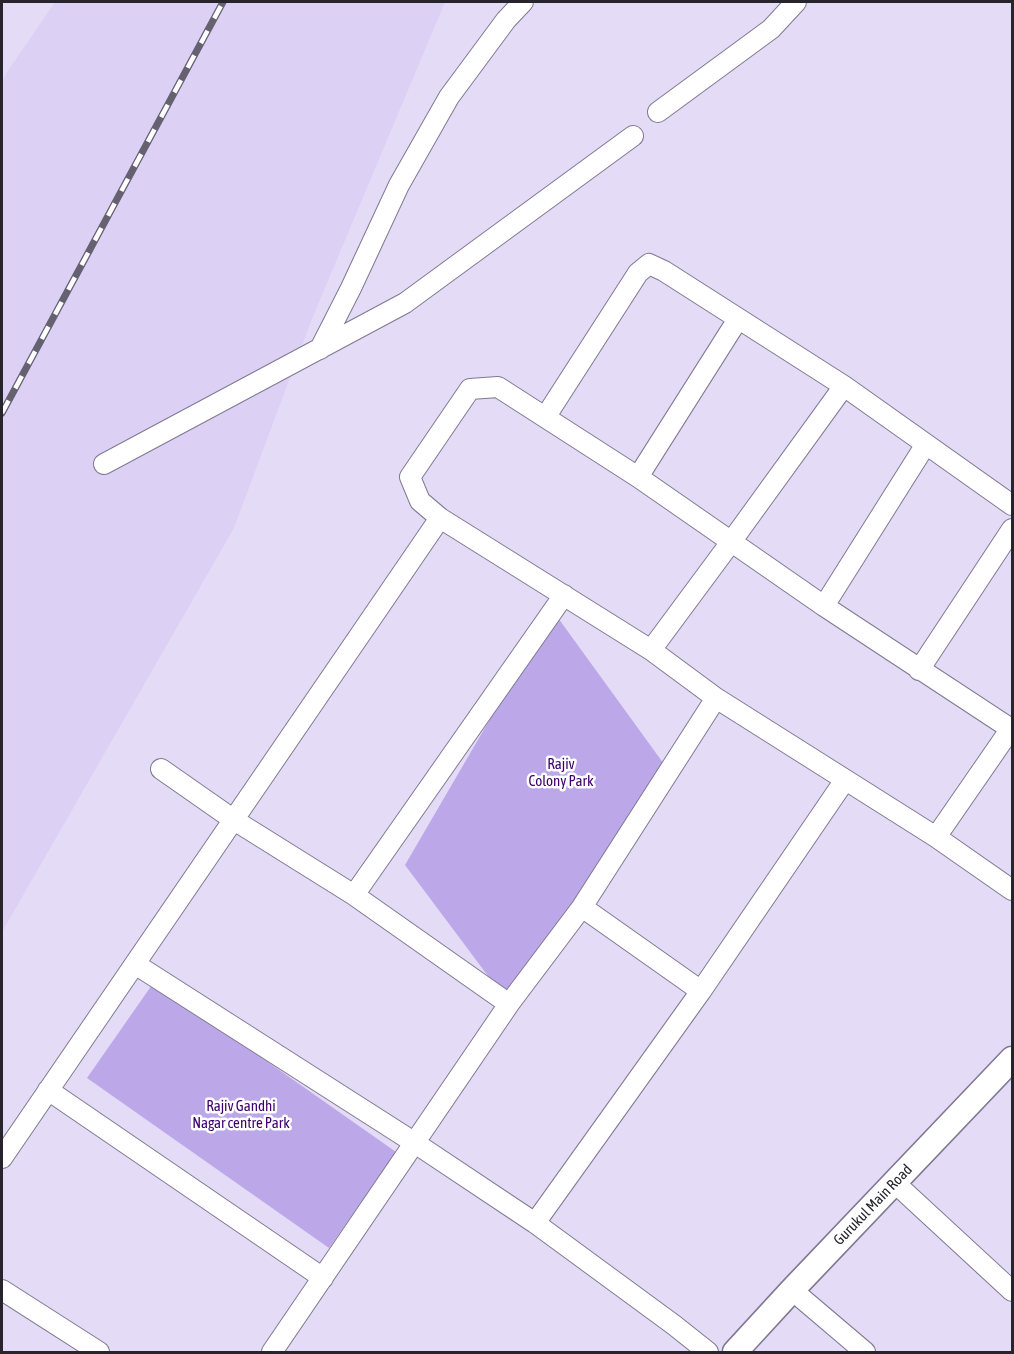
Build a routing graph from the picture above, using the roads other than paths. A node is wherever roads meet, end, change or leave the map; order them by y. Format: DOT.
graph roads {
  1 [pos="523,2"];
  2 [pos="796,2"];
  3 [pos="658,112"];
  4 [pos="633,136"];
  5 [pos="738,320"];
  6 [pos="320,349"];
  7 [pos="844,386"];
  8 [pos="546,416"];
  9 [pos="926,444"];
  10 [pos="104,464"];
  11 [pos="638,477"];
  12 [pos="1012,505"];
  13 [pos="440,518"];
  14 [pos="1012,529"];
  15 [pos="731,542"];
  16 [pos="564,595"];
  17 [pos="824,606"];
  18 [pos="651,650"];
  19 [pos="919,670"];
  20 [pos="716,698"];
  21 [pos="1012,728"];
  22 [pos="161,769"];
  23 [pos="845,780"];
  24 [pos="234,820"];
  25 [pos="936,837"];
  26 [pos="1012,890"];
  27 [pos="354,895"];
  28 [pos="582,907"];
  29 [pos="135,964"];
  30 [pos="700,991"];
  31 [pos="509,1004"];
  32 [pos="1012,1059"];
  33 [pos="48,1090"];
  34 [pos="415,1143"];
  35 [pos="2,1158"];
  36 [pos="895,1182"];
  37 [pos="535,1223"];
  38 [pos="323,1278"];
  39 [pos="1011,1288"];
  40 [pos="2,1290"];
  41 [pos="792,1290"];
  42 [pos="99,1353"];
  43 [pos="272,1353"];
  44 [pos="708,1353"];
  45 [pos="735,1353"];
  46 [pos="865,1353"];
  1 -- 6 [label="street"];
  2 -- 3 [label="street"];
  4 -- 6 [label="street"];
  5 -- 7 [label="street"];
  5 -- 8 [label="street"];
  5 -- 11 [label="street"];
  6 -- 10 [label="street"];
  7 -- 9 [label="street"];
  7 -- 15 [label="street"];
  8 -- 11 [label="street"];
  8 -- 13 [label="street"];
  9 -- 12 [label="street"];
  9 -- 17 [label="street"];
  11 -- 15 [label="street"];
  13 -- 16 [label="street"];
  13 -- 24 [label="street"];
  14 -- 19 [label="street"];
  15 -- 17 [label="street"];
  15 -- 18 [label="street"];
  16 -- 18 [label="street"];
  16 -- 27 [label="street"];
  17 -- 19 [label="street"];
  18 -- 20 [label="street"];
  19 -- 21 [label="street"];
  20 -- 23 [label="street"];
  20 -- 28 [label="street"];
  21 -- 25 [label="street"];
  22 -- 24 [label="street"];
  23 -- 25 [label="street"];
  23 -- 30 [label="street"];
  24 -- 27 [label="street"];
  24 -- 29 [label="street"];
  25 -- 26 [label="street"];
  27 -- 31 [label="street"];
  28 -- 30 [label="street"];
  28 -- 31 [label="street"];
  29 -- 33 [label="street"];
  29 -- 34 [label="street"];
  30 -- 37 [label="street"];
  31 -- 34 [label="street"];
  32 -- 36 [label="street, Gurukul Main Road"];
  33 -- 35 [label="street"];
  33 -- 38 [label="street"];
  34 -- 37 [label="street"];
  34 -- 38 [label="street"];
  36 -- 39 [label="street"];
  36 -- 41 [label="street, Gurukul Main Road"];
  37 -- 44 [label="street"];
  38 -- 43 [label="street"];
  40 -- 42 [label="street"];
  41 -- 45 [label="street, Gurukul Main Road"];
  41 -- 46 [label="street"];
}
